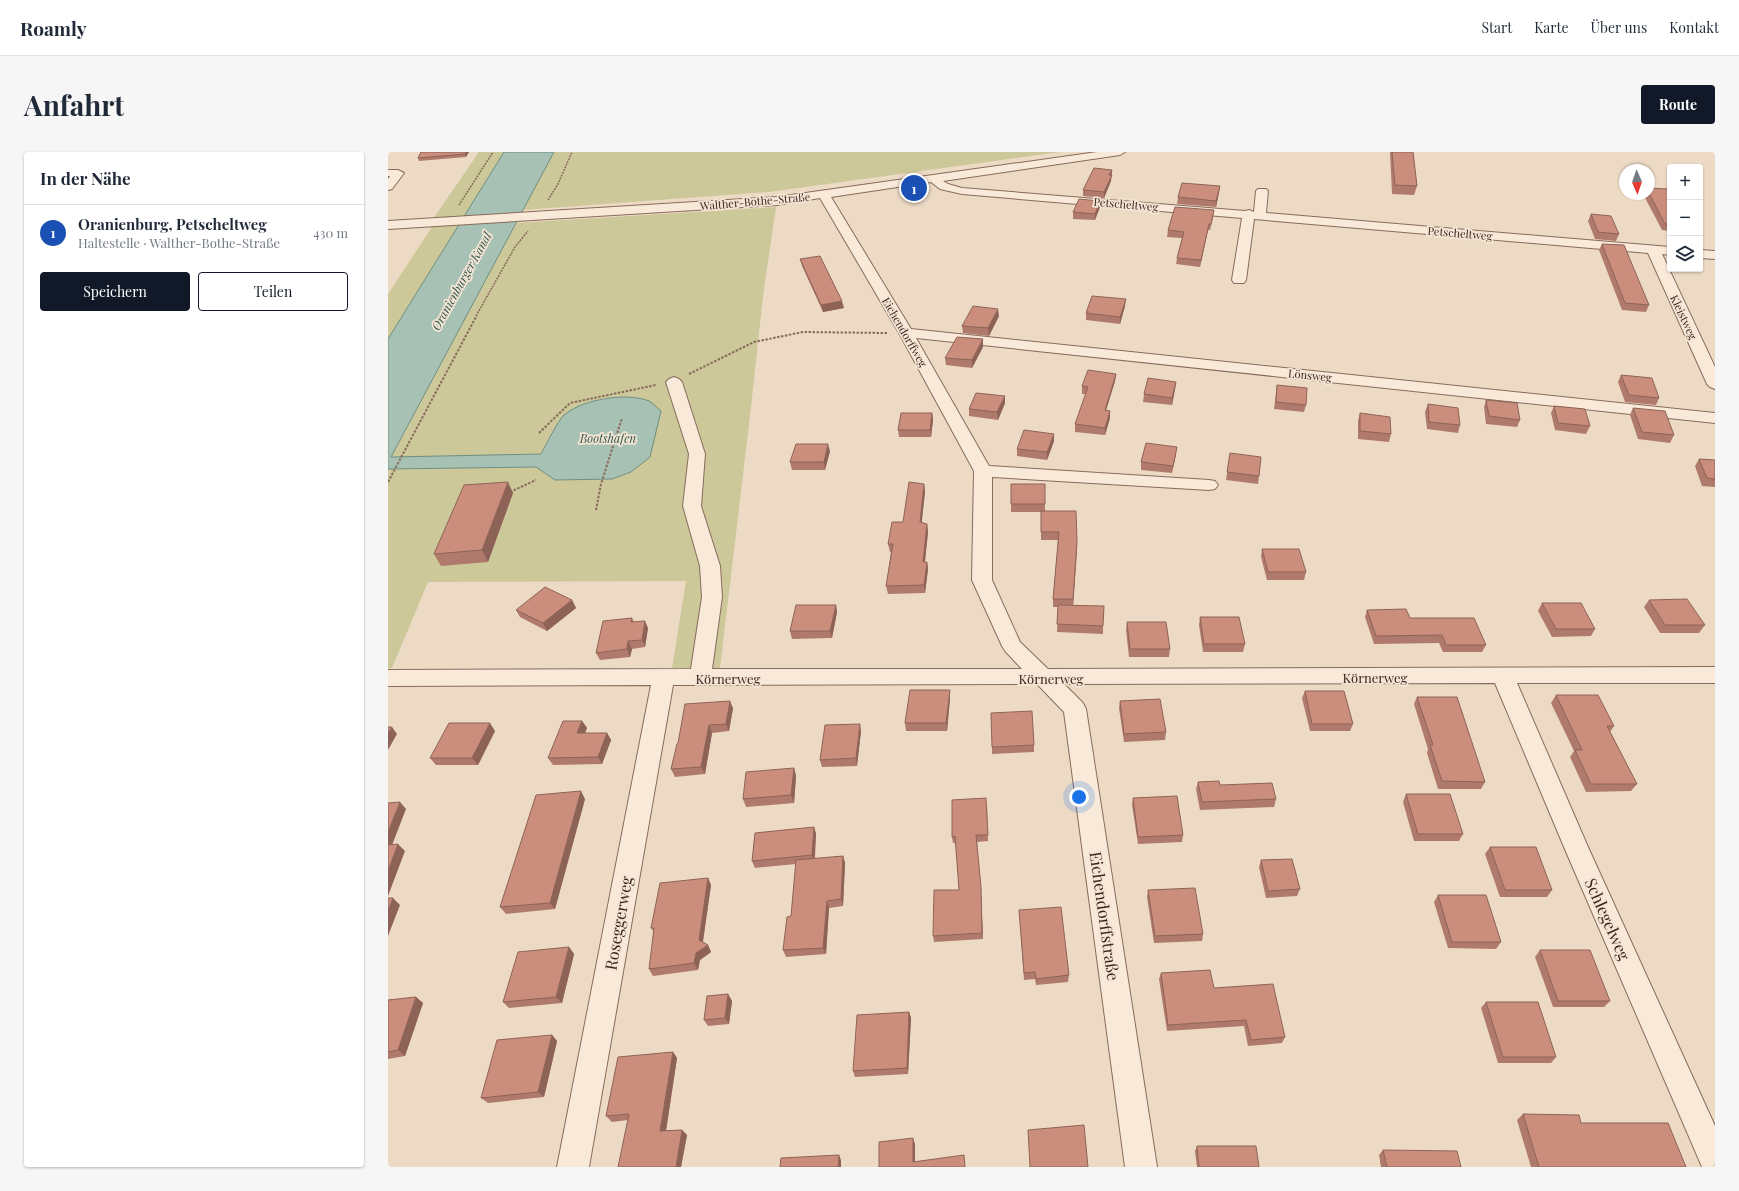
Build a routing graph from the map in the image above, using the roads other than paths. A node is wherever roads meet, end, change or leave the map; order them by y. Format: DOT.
graph roads {
  1 [pos="1120,152"];
  2 [pos="388,173"];
  3 [pos="934,179"];
  4 [pos="388,186"];
  5 [pos="1262,191"];
  6 [pos="824,195"];
  7 [pos="1255,215"];
  8 [pos="388,225"];
  9 [pos="1653,250"];
  10 [pos="1667,251"];
  11 [pos="1703,254"];
  12 [pos="1715,255"];
  13 [pos="1239,280"];
  14 [pos="906,333"];
  15 [pos="674,382"];
  16 [pos="1715,384"];
  17 [pos="1715,418"];
  18 [pos="983,472"];
  19 [pos="1209,485"];
  20 [pos="1715,675"];
  21 [pos="1503,676"];
  22 [pos="388,678"];
  23 [pos="663,678"];
  24 [pos="700,678"];
  25 [pos="1044,678"];
  26 [pos="1715,1161"];
  27 [pos="573,1167"];
  28 [pos="1141,1167"];
  1 -- 3 [label="street, Walther-Bothe-Straße"];
  2 -- 4 [label="street"];
  3 -- 6 [label="street, Walther-Bothe-Straße"];
  3 -- 7 [label="street, Petscheltweg"];
  5 -- 7 [label="street"];
  6 -- 8 [label="street, Walther-Bothe-Straße"];
  6 -- 14 [label="street, Eichendorffweg"];
  7 -- 9 [label="street, Petscheltweg"];
  7 -- 13 [label="street"];
  9 -- 10 [label="street, Petscheltweg"];
  9 -- 16 [label="street, Kleistweg"];
  11 -- 12 [label="street"];
  14 -- 17 [label="street, Lönsweg"];
  14 -- 18 [label="street, Eichendorffweg"];
  15 -- 24 [label="street"];
  18 -- 19 [label="street"];
  18 -- 25 [label="street, Eichendorffweg"];
  20 -- 21 [label="street, Körnerweg"];
  21 -- 25 [label="street, Körnerweg"];
  21 -- 26 [label="street, Schlegelweg"];
  22 -- 23 [label="street, Körnerweg"];
  23 -- 24 [label="street, Körnerweg"];
  23 -- 27 [label="street, Roseggerweg"];
  24 -- 25 [label="street, Körnerweg"];
  25 -- 28 [label="street, Eichendorffstraße"];
}
